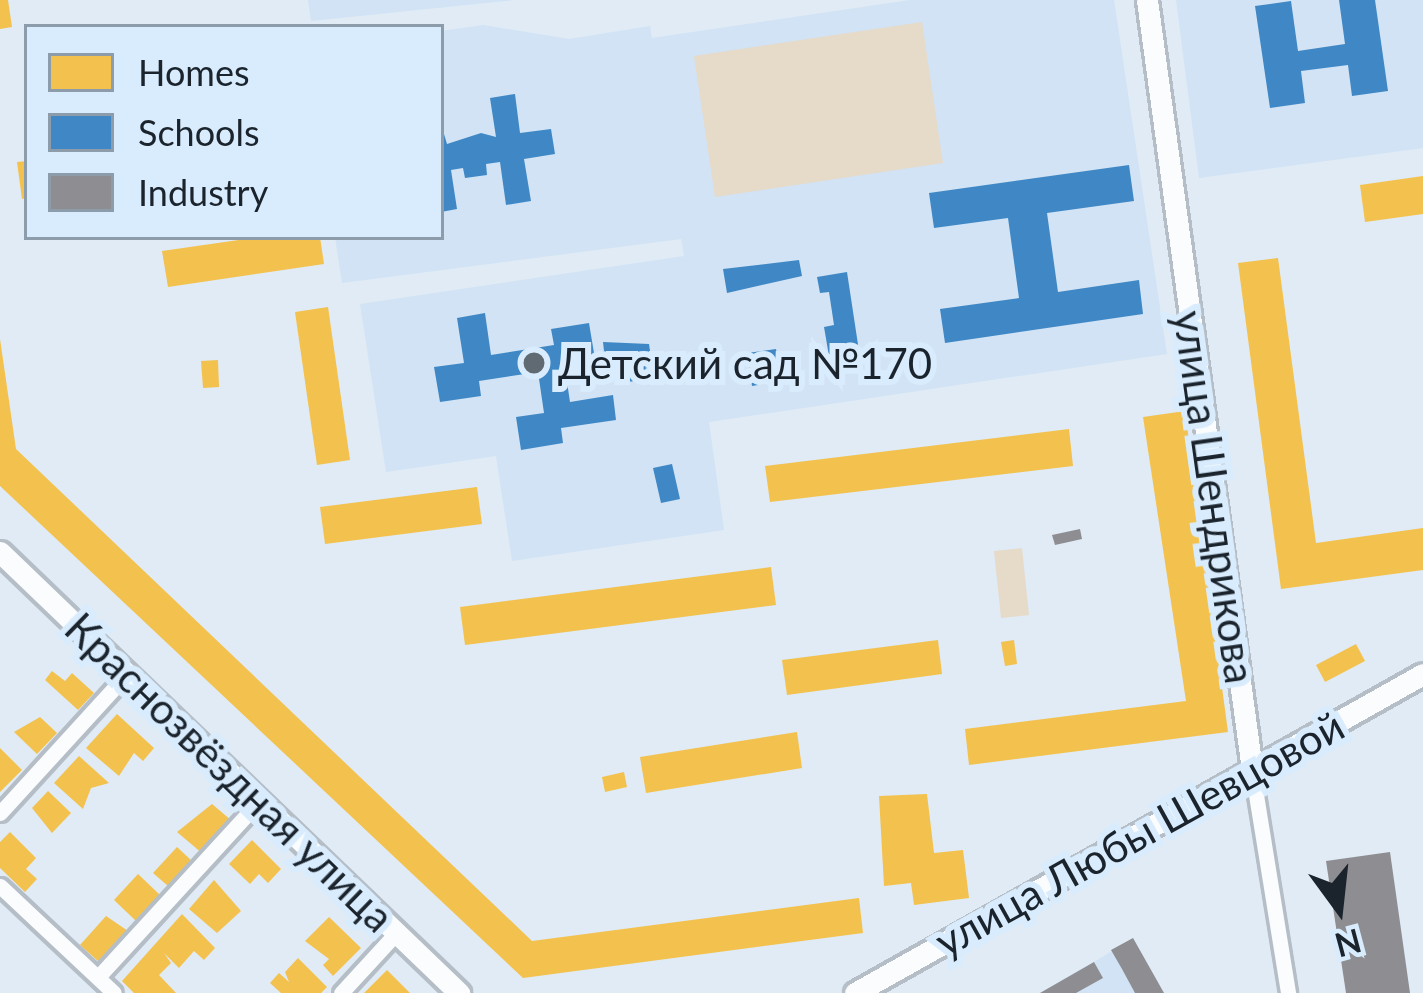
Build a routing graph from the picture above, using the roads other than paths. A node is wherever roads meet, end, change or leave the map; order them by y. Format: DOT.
graph roads {
  1 [pos="1147,0"];
  2 [pos="0,552"];
  3 [pos="128,674"];
  4 [pos="1423,674"];
  5 [pos="1252,770"];
  6 [pos="259,801"];
  7 [pos="0,813"];
  8 [pos="0,886"];
  9 [pos="397,932"];
  10 [pos="98,977"];
  11 [pos="114,993"];
  12 [pos="341,993"];
  13 [pos="459,993"];
  14 [pos="855,993"];
  15 [pos="1288,993"];
  1 -- 5 [label="street, улица Шендрикова"];
  2 -- 3 [label="street, Краснозвёздная улица"];
  3 -- 6 [label="street, Краснозвёздная улица"];
  3 -- 7 [label="street"];
  4 -- 5 [label="street, улица Любы Шевцовой"];
  5 -- 14 [label="street, улица Любы Шевцовой"];
  5 -- 15 [label="street, улица Шендрикова"];
  6 -- 9 [label="street, Краснозвёздная улица"];
  6 -- 10 [label="street"];
  8 -- 10 [label="street"];
  9 -- 12 [label="street"];
  9 -- 13 [label="street, Краснозвёздная улица"];
  10 -- 11 [label="street"];
}
